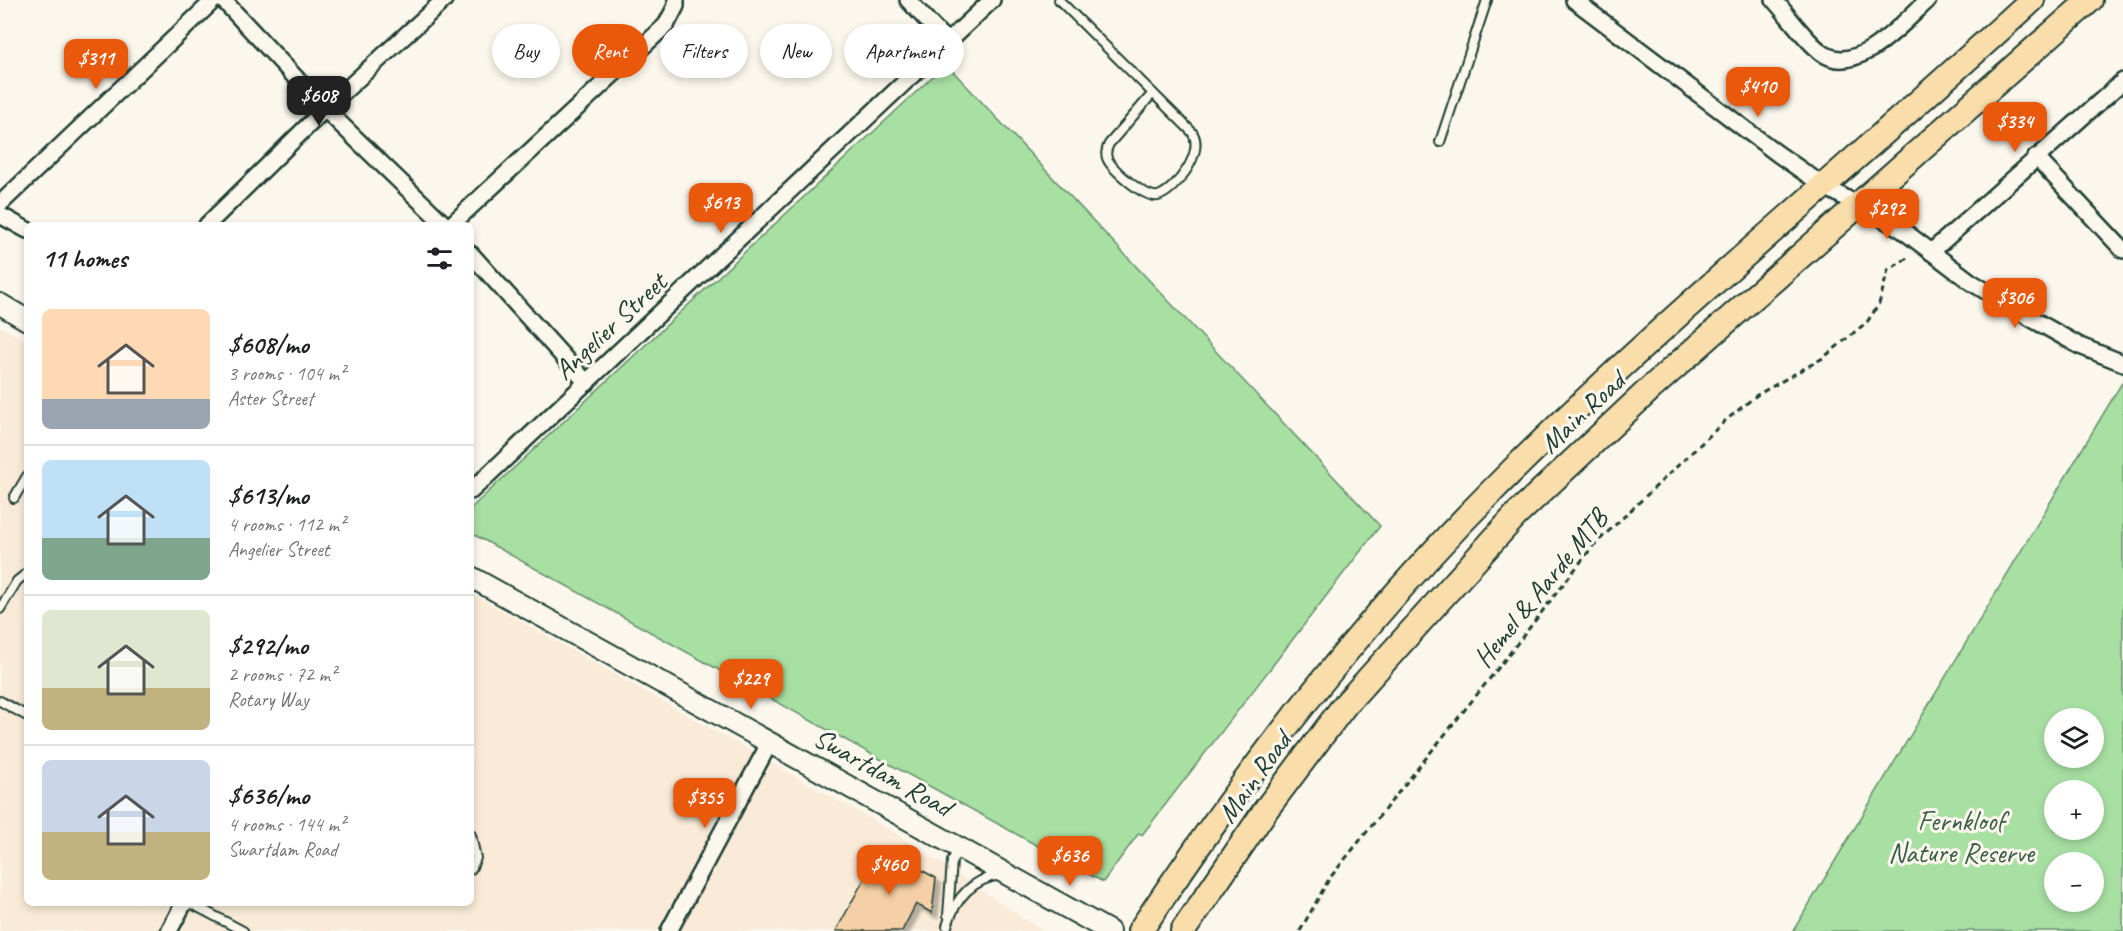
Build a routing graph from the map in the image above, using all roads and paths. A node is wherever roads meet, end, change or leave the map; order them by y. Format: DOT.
graph roads {
  1 [pos="214,0"];
  2 [pos="223,0"];
  3 [pos="444,0"];
  4 [pos="676,0"];
  5 [pos="908,0"];
  6 [pos="992,0"];
  7 [pos="1059,0"];
  8 [pos="1487,0"];
  9 [pos="1574,0"];
  10 [pos="1774,0"];
  11 [pos="1928,0"];
  12 [pos="2032,0"];
  13 [pos="2090,0"];
  14 [pos="930,24"];
  15 [pos="964,26"];
  16 [pos="909,78"];
  17 [pos="2123,81"];
  18 [pos="1153,93"];
  19 [pos="325,109"];
  20 [pos="1440,142"];
  21 [pos="2036,157"];
  22 [pos="1824,186"];
  23 [pos="0,204"];
  24 [pos="1858,204"];
  25 [pos="0,215"];
  26 [pos="210,222"];
  27 [pos="442,222"];
  28 [pos="455,222"];
  29 [pos="24,228"];
  30 [pos="2123,250"];
  31 [pos="1931,252"];
  32 [pos="474,257"];
  33 [pos="0,304"];
  34 [pos="24,318"];
  35 [pos="2123,363"];
  36 [pos="587,383"];
  37 [pos="24,481"];
  38 [pos="474,488"];
  39 [pos="14,498"];
  40 [pos="24,575"];
  41 [pos="474,579"];
  42 [pos="0,609"];
  43 [pos="0,701"];
  44 [pos="24,714"];
  45 [pos="771,742"];
  46 [pos="959,846"];
  47 [pos="1013,876"];
  48 [pos="182,906"];
  49 [pos="196,906"];
  50 [pos="947,929"];
  51 [pos="169,931"];
  52 [pos="243,931"];
  53 [pos="669,931"];
  54 [pos="1110,931"];
  55 [pos="1140,931"];
  56 [pos="1183,931"];
  57 [pos="1300,931"];
  1 -- 23 [label="street"];
  2 -- 19 [label="street"];
  3 -- 19 [label="street"];
  4 -- 28 [label="street"];
  5 -- 14 [label="street"];
  6 -- 15 [label="street, Angelier Street"];
  7 -- 18 [label="lane"];
  8 -- 20 [label="lane"];
  9 -- 22 [label="street"];
  10 -- 11 [label="street"];
  12 -- 22 [label="main road, Main Road"];
  13 -- 24 [label="main road, Main Road"];
  16 -- 36 [label="street, Angelier Street"];
  17 -- 21 [label="street"];
  18 -- 18 [label="lane"];
  19 -- 26 [label="street"];
  19 -- 27 [label="street"];
  21 -- 30 [label="street"];
  21 -- 31 [label="street"];
  22 -- 24 [label="street"];
  22 -- 55 [label="main road, Main Road"];
  24 -- 31 [label="street"];
  24 -- 56 [label="main road, Main Road"];
  25 -- 29 [label="street"];
  31 -- 35 [label="street"];
  31 -- 57 [label="path, Hemel & Aarde MTB"];
  32 -- 36 [label="street"];
  33 -- 34 [label="street"];
  36 -- 38 [label="street, Angelier Street"];
  37 -- 39 [label="lane"];
  40 -- 42 [label="lane"];
  41 -- 45 [label="street, Swartdam Road"];
  43 -- 44 [label="lane"];
  45 -- 46 [label="street, Swartdam Road"];
  45 -- 53 [label="street"];
  46 -- 47 [label="street, Swartdam Road"];
  46 -- 50 [label="lane"];
  47 -- 50 [label="lane"];
  47 -- 54 [label="street, Swartdam Road"];
  48 -- 51 [label="street"];
  49 -- 52 [label="lane"];
}
